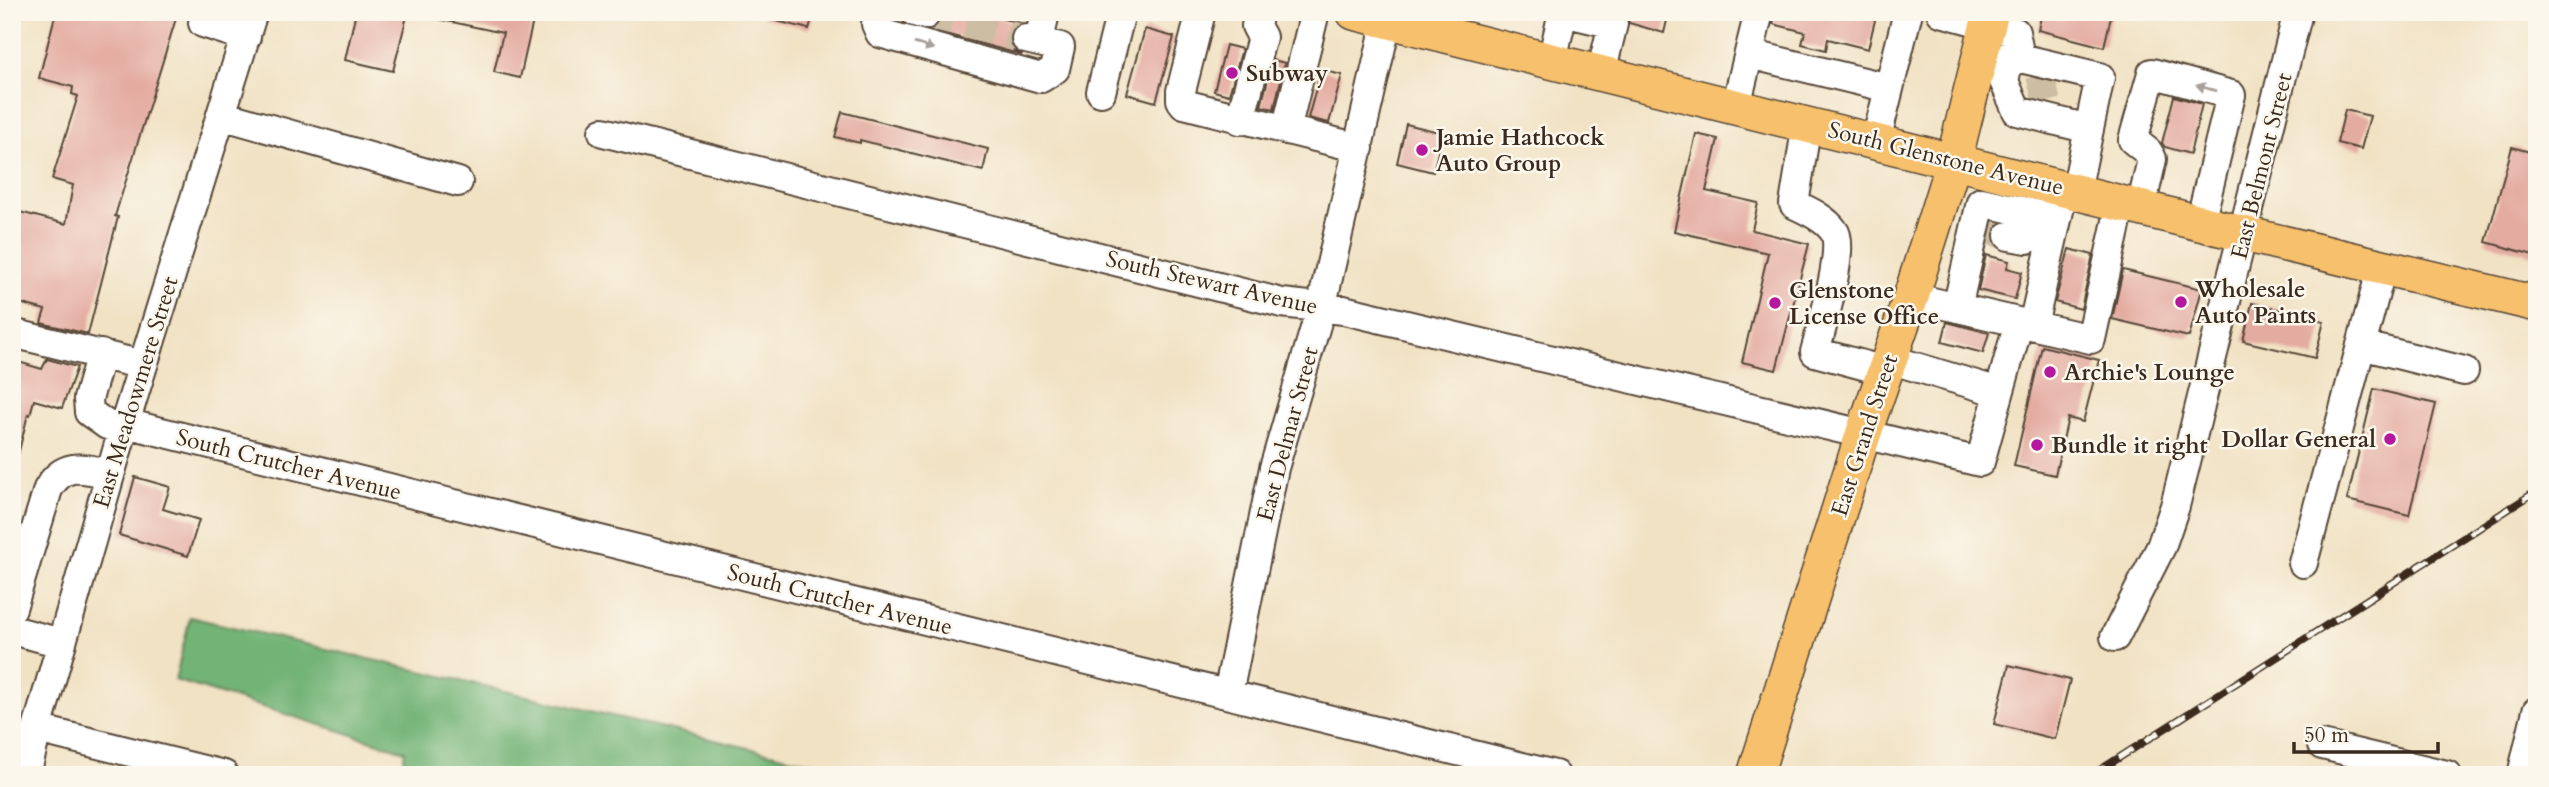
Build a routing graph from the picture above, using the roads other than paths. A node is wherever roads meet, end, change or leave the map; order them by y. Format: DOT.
graph roads {
  1 [pos="206,12"];
  2 [pos="878,12"];
  3 [pos="1045,12"];
  4 [pos="1121,12"];
  5 [pos="1201,12"];
  6 [pos="1259,12"];
  7 [pos="1315,12"];
  8 [pos="1759,12"];
  9 [pos="1909,12"];
  10 [pos="1941,12"];
  11 [pos="2298,12"];
  12 [pos="1377,15"];
  13 [pos="1989,18"];
  14 [pos="250,24"];
  15 [pos="1749,54"];
  16 [pos="1552,61"];
  17 [pos="2033,65"];
  18 [pos="1601,73"];
  19 [pos="1889,88"];
  20 [pos="1101,92"];
  21 [pos="1736,106"];
  22 [pos="221,115"];
  23 [pos="1240,120"];
  24 [pos="1807,124"];
  25 [pos="2089,129"];
  26 [pos="1286,131"];
  27 [pos="603,132"];
  28 [pos="1876,141"];
  29 [pos="1359,148"];
  30 [pos="1954,160"];
  31 [pos="2215,160"];
  32 [pos="2260,171"];
  33 [pos="458,182"];
  34 [pos="2060,204"];
  35 [pos="2131,205"];
  36 [pos="1935,222"];
  37 [pos="2200,223"];
  38 [pos="1992,228"];
  39 [pos="2244,234"];
  40 [pos="2382,267"];
  41 [pos="1911,297"];
  42 [pos="2537,304"];
  43 [pos="1321,308"];
  44 [pos="1957,308"];
  45 [pos="2026,324"];
  46 [pos="12,333"];
  47 [pos="2361,345"];
  48 [pos="101,355"];
  49 [pos="143,365"];
  50 [pos="1887,365"];
  51 [pos="2464,370"];
  52 [pos="1999,392"];
  53 [pos="124,426"];
  54 [pos="1863,435"];
  55 [pos="110,474"];
  56 [pos="2303,563"];
  57 [pos="12,608"];
  58 [pos="12,630"];
  59 [pos="2115,637"];
  60 [pos="61,643"];
  61 [pos="1228,694"];
  62 [pos="2537,711"];
  63 [pos="37,729"];
  64 [pos="2322,745"];
  65 [pos="26,775"];
  66 [pos="224,775"];
  67 [pos="1555,775"];
  68 [pos="1755,775"];
  69 [pos="2447,775"];
  70 [pos="2522,775"];
  1 -- 14 [label="street"];
  2 -- 3 [label="street, one-way"];
  4 -- 20 [label="street"];
  5 -- 23 [label="street"];
  6 -- 23 [label="street"];
  7 -- 26 [label="street"];
  8 -- 15 [label="street"];
  9 -- 19 [label="street"];
  10 -- 13 [label="street"];
  11 -- 32 [label="street, East Belmont Street"];
  12 -- 16 [label="main road, South Glenstone Avenue"];
  12 -- 29 [label="street, East Delmar Street"];
  13 -- 17 [label="street"];
  13 -- 30 [label="main road, East Grand Street"];
  14 -- 22 [label="street, East Meadowmere Street"];
  15 -- 19 [label="street"];
  15 -- 21 [label="street"];
  16 -- 18 [label="main road, South Glenstone Avenue"];
  16 -- 18 [label="street"];
  17 -- 25 [label="street"];
  17 -- 25 [label="street"];
  18 -- 21 [label="main road, South Glenstone Avenue"];
  19 -- 28 [label="street"];
  21 -- 24 [label="main road, South Glenstone Avenue"];
  22 -- 33 [label="street"];
  22 -- 49 [label="street, East Meadowmere Street"];
  23 -- 26 [label="street"];
  24 -- 28 [label="main road, South Glenstone Avenue"];
  24 -- 50 [label="street"];
  25 -- 34 [label="street"];
  26 -- 29 [label="street"];
  27 -- 43 [label="street, South Stewart Avenue"];
  28 -- 30 [label="main road, South Glenstone Avenue"];
  29 -- 43 [label="street, East Delmar Street"];
  30 -- 36 [label="main road, East Grand Street"];
  30 -- 38 [label="main road, South Glenstone Avenue"];
  31 -- 32 [label="street"];
  31 -- 35 [label="street, one-way"];
  31 -- 37 [label="street"];
  32 -- 39 [label="street, East Belmont Street"];
  34 -- 35 [label="main road, South Glenstone Avenue"];
  34 -- 38 [label="main road, South Glenstone Avenue"];
  34 -- 38 [label="street"];
  34 -- 45 [label="street"];
  35 -- 37 [label="main road, South Glenstone Avenue"];
  35 -- 45 [label="street"];
  36 -- 38 [label="street"];
  36 -- 41 [label="main road, East Grand Street"];
  37 -- 39 [label="main road, South Glenstone Avenue"];
  38 -- 44 [label="street"];
  39 -- 40 [label="main road, South Glenstone Avenue"];
  39 -- 59 [label="street, East Belmont Street"];
  40 -- 42 [label="main road, South Glenstone Avenue"];
  40 -- 47 [label="street"];
  41 -- 44 [label="street"];
  41 -- 50 [label="main road, East Grand Street"];
  43 -- 54 [label="street, South Stewart Avenue"];
  43 -- 61 [label="street, East Delmar Street"];
  44 -- 45 [label="street"];
  45 -- 52 [label="street"];
  46 -- 48 [label="street"];
  47 -- 51 [label="street"];
  47 -- 56 [label="street"];
  48 -- 49 [label="street"];
  48 -- 53 [label="street, South Crutcher Avenue"];
  49 -- 53 [label="street, East Meadowmere Street"];
  50 -- 52 [label="street"];
  50 -- 54 [label="main road, East Grand Street"];
  52 -- 54 [label="street, South Stewart Avenue"];
  53 -- 55 [label="street, East Meadowmere Street"];
  53 -- 61 [label="street, South Crutcher Avenue"];
  54 -- 68 [label="main road, East Grand Street"];
  55 -- 57 [label="street"];
  55 -- 60 [label="street, East Meadowmere Street"];
  58 -- 60 [label="street"];
  60 -- 63 [label="street, East Meadowmere Street"];
  61 -- 67 [label="street, South Crutcher Avenue"];
  62 -- 70 [label="street"];
  63 -- 65 [label="street, East Meadowmere Street"];
  63 -- 66 [label="street"];
  64 -- 69 [label="street"];
}
